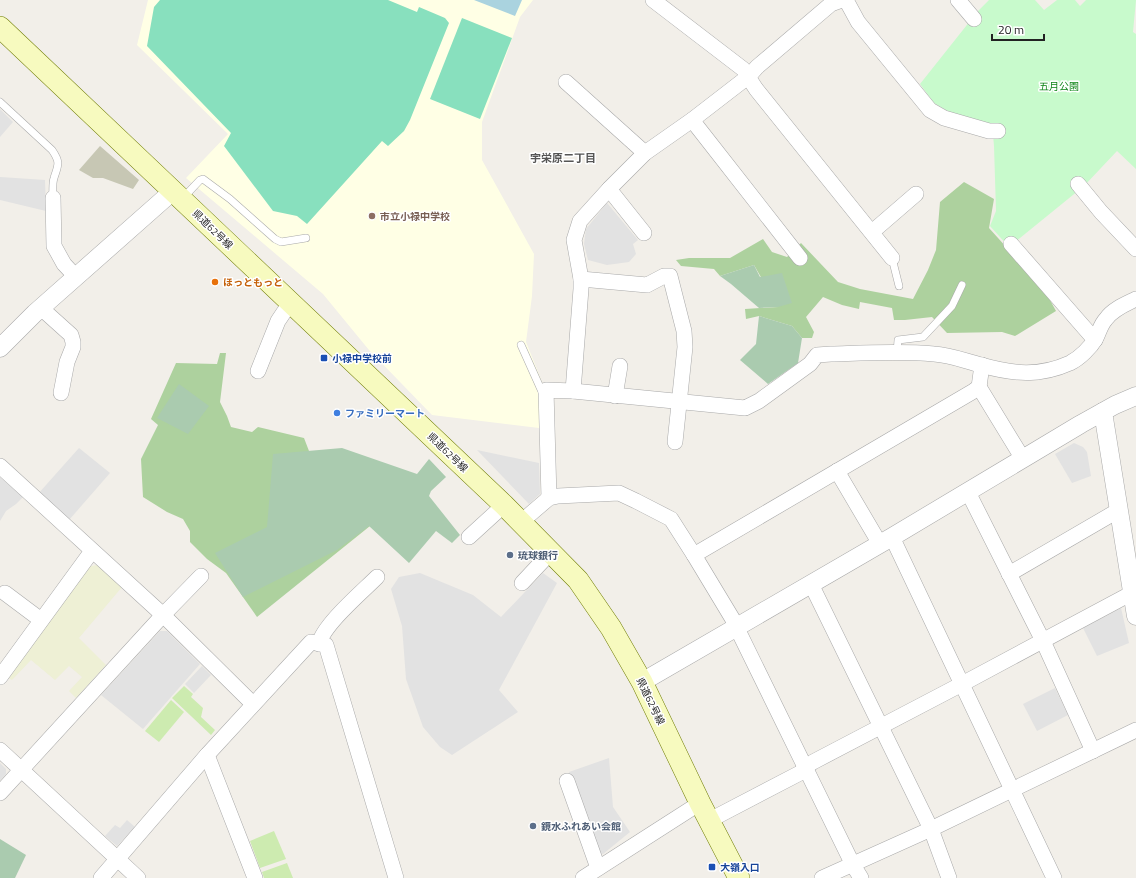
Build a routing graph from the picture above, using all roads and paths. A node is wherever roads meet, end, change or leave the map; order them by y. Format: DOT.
graph roads {
  1 [pos="653,0"];
  2 [pos="842,0"];
  3 [pos="846,0"];
  4 [pos="958,0"];
  5 [pos="974,19"];
  6 [pos="0,27"];
  7 [pos="749,76"];
  8 [pos="566,82"];
  9 [pos="0,102"];
  10 [pos="692,120"];
  11 [pos="998,131"];
  12 [pos="645,153"];
  13 [pos="1078,184"];
  14 [pos="609,189"];
  15 [pos="916,194"];
  16 [pos="177,195"];
  17 [pos="53,198"];
  18 [pos="872,232"];
  19 [pos="644,233"];
  20 [pos="306,238"];
  21 [pos="1010,244"];
  22 [pos="1136,249"];
  23 [pos="800,258"];
  24 [pos="892,258"];
  25 [pos="76,277"];
  26 [pos="581,279"];
  27 [pos="962,285"];
  28 [pos="899,286"];
  29 [pos="1136,299"];
  30 [pos="290,302"];
  31 [pos="41,308"];
  32 [pos="1095,340"];
  33 [pos="521,345"];
  34 [pos="0,348"];
  35 [pos="897,353"];
  36 [pos="982,365"];
  37 [pos="620,366"];
  38 [pos="258,371"];
  39 [pos="979,387"];
  40 [pos="573,391"];
  41 [pos="61,393"];
  42 [pos="615,396"];
  43 [pos="1136,396"];
  44 [pos="546,400"];
  45 [pos="678,402"];
  46 [pos="1103,412"];
  47 [pos="676,442"];
  48 [pos="1023,459"];
  49 [pos="0,466"];
  50 [pos="837,471"];
  51 [pos="968,492"];
  52 [pos="548,498"];
  53 [pos="504,505"];
  54 [pos="1119,510"];
  55 [pos="520,522"];
  56 [pos="469,537"];
  57 [pos="886,540"];
  58 [pos="92,551"];
  59 [pos="551,552"];
  60 [pos="694,555"];
  61 [pos="1009,574"];
  62 [pos="201,576"];
  63 [pos="377,577"];
  64 [pos="522,583"];
  65 [pos="811,584"];
  66 [pos="5,592"];
  67 [pos="1132,593"];
  68 [pos="163,615"];
  69 [pos="1136,616"];
  70 [pos="41,620"];
  71 [pos="736,628"];
  72 [pos="1043,641"];
  73 [pos="319,644"];
  74 [pos="0,677"];
  75 [pos="642,682"];
  76 [pos="962,684"];
  77 [pos="253,704"];
  78 [pos="881,727"];
  79 [pos="1136,730"];
  80 [pos="0,750"];
  81 [pos="1093,751"];
  82 [pos="207,755"];
  83 [pos="806,767"];
  84 [pos="20,770"];
  85 [pos="567,781"];
  86 [pos="1013,790"];
  87 [pos="0,793"];
  88 [pos="704,812"];
  89 [pos="931,829"];
  90 [pos="118,858"];
  91 [pos="852,865"];
  92 [pos="598,868"];
  93 [pos="101,878"];
  94 [pos="138,878"];
  95 [pos="254,878"];
  96 [pos="396,878"];
  97 [pos="583,878"];
  98 [pos="739,878"];
  99 [pos="822,878"];
  100 [pos="861,878"];
  101 [pos="949,878"];
  102 [pos="1054,878"];
  1 -- 7 [label="street"];
  2 -- 7 [label="street"];
  3 -- 11 [label="street"];
  4 -- 5 [label="street"];
  6 -- 16 [label="main road, 県道62号線"];
  7 -- 10 [label="street"];
  7 -- 18 [label="street"];
  8 -- 12 [label="street"];
  9 -- 17 [label="lane"];
  10 -- 12 [label="street"];
  10 -- 23 [label="street"];
  12 -- 14 [label="street"];
  13 -- 22 [label="street"];
  14 -- 19 [label="street"];
  14 -- 26 [label="street"];
  15 -- 18 [label="street"];
  16 -- 20 [label="lane"];
  16 -- 25 [label="street"];
  16 -- 30 [label="main road, 県道62号線"];
  17 -- 25 [label="street"];
  18 -- 24 [label="street"];
  21 -- 32 [label="street"];
  24 -- 28 [label="lane"];
  25 -- 31 [label="street"];
  26 -- 40 [label="street"];
  26 -- 45 [label="street"];
  27 -- 35 [label="lane"];
  29 -- 32 [label="street"];
  30 -- 38 [label="street"];
  30 -- 53 [label="main road, 県道62号線"];
  31 -- 34 [label="street"];
  31 -- 41 [label="street"];
  32 -- 36 [label="street"];
  33 -- 44 [label="lane"];
  35 -- 36 [label="street"];
  35 -- 45 [label="street"];
  36 -- 39 [label="street"];
  37 -- 42 [label="street"];
  39 -- 48 [label="street"];
  39 -- 50 [label="street"];
  40 -- 42 [label="street"];
  40 -- 44 [label="street"];
  42 -- 45 [label="street"];
  43 -- 46 [label="street"];
  44 -- 52 [label="street"];
  45 -- 47 [label="street"];
  46 -- 48 [label="street"];
  46 -- 54 [label="street"];
  48 -- 51 [label="street"];
  49 -- 58 [label="street"];
  50 -- 57 [label="street"];
  50 -- 60 [label="street"];
  51 -- 57 [label="street"];
  51 -- 61 [label="street"];
  52 -- 55 [label="street"];
  52 -- 60 [label="street"];
  53 -- 55 [label="main road, 県道62号線"];
  53 -- 56 [label="street"];
  54 -- 61 [label="street"];
  54 -- 67 [label="street"];
  55 -- 59 [label="main road, 県道62号線"];
  57 -- 65 [label="street"];
  57 -- 76 [label="street"];
  58 -- 68 [label="street"];
  58 -- 70 [label="street"];
  59 -- 64 [label="street"];
  59 -- 75 [label="main road, 県道62号線"];
  60 -- 71 [label="street"];
  61 -- 72 [label="street"];
  62 -- 68 [label="street"];
  63 -- 73 [label="street"];
  65 -- 71 [label="street"];
  65 -- 78 [label="street"];
  66 -- 70 [label="street"];
  67 -- 69 [label="street"];
  67 -- 72 [label="street"];
  68 -- 77 [label="street"];
  68 -- 84 [label="street"];
  70 -- 74 [label="street"];
  71 -- 75 [label="street"];
  71 -- 83 [label="street"];
  72 -- 76 [label="street"];
  72 -- 81 [label="street"];
  73 -- 77 [label="street"];
  73 -- 96 [label="street"];
  75 -- 88 [label="main road, 県道62号線"];
  76 -- 78 [label="street"];
  76 -- 86 [label="street"];
  77 -- 82 [label="street"];
  78 -- 83 [label="street"];
  78 -- 89 [label="street"];
  79 -- 81 [label="street"];
  80 -- 84 [label="street"];
  81 -- 86 [label="street"];
  82 -- 90 [label="street"];
  82 -- 95 [label="street"];
  83 -- 88 [label="street"];
  83 -- 91 [label="street"];
  84 -- 87 [label="street"];
  84 -- 90 [label="street"];
  85 -- 92 [label="street"];
  86 -- 89 [label="street"];
  86 -- 102 [label="street"];
  88 -- 92 [label="street"];
  88 -- 98 [label="main road, 県道62号線"];
  89 -- 91 [label="street"];
  89 -- 101 [label="street"];
  90 -- 93 [label="street"];
  90 -- 94 [label="street"];
  91 -- 99 [label="street"];
  91 -- 100 [label="street"];
  92 -- 97 [label="street"];
}
